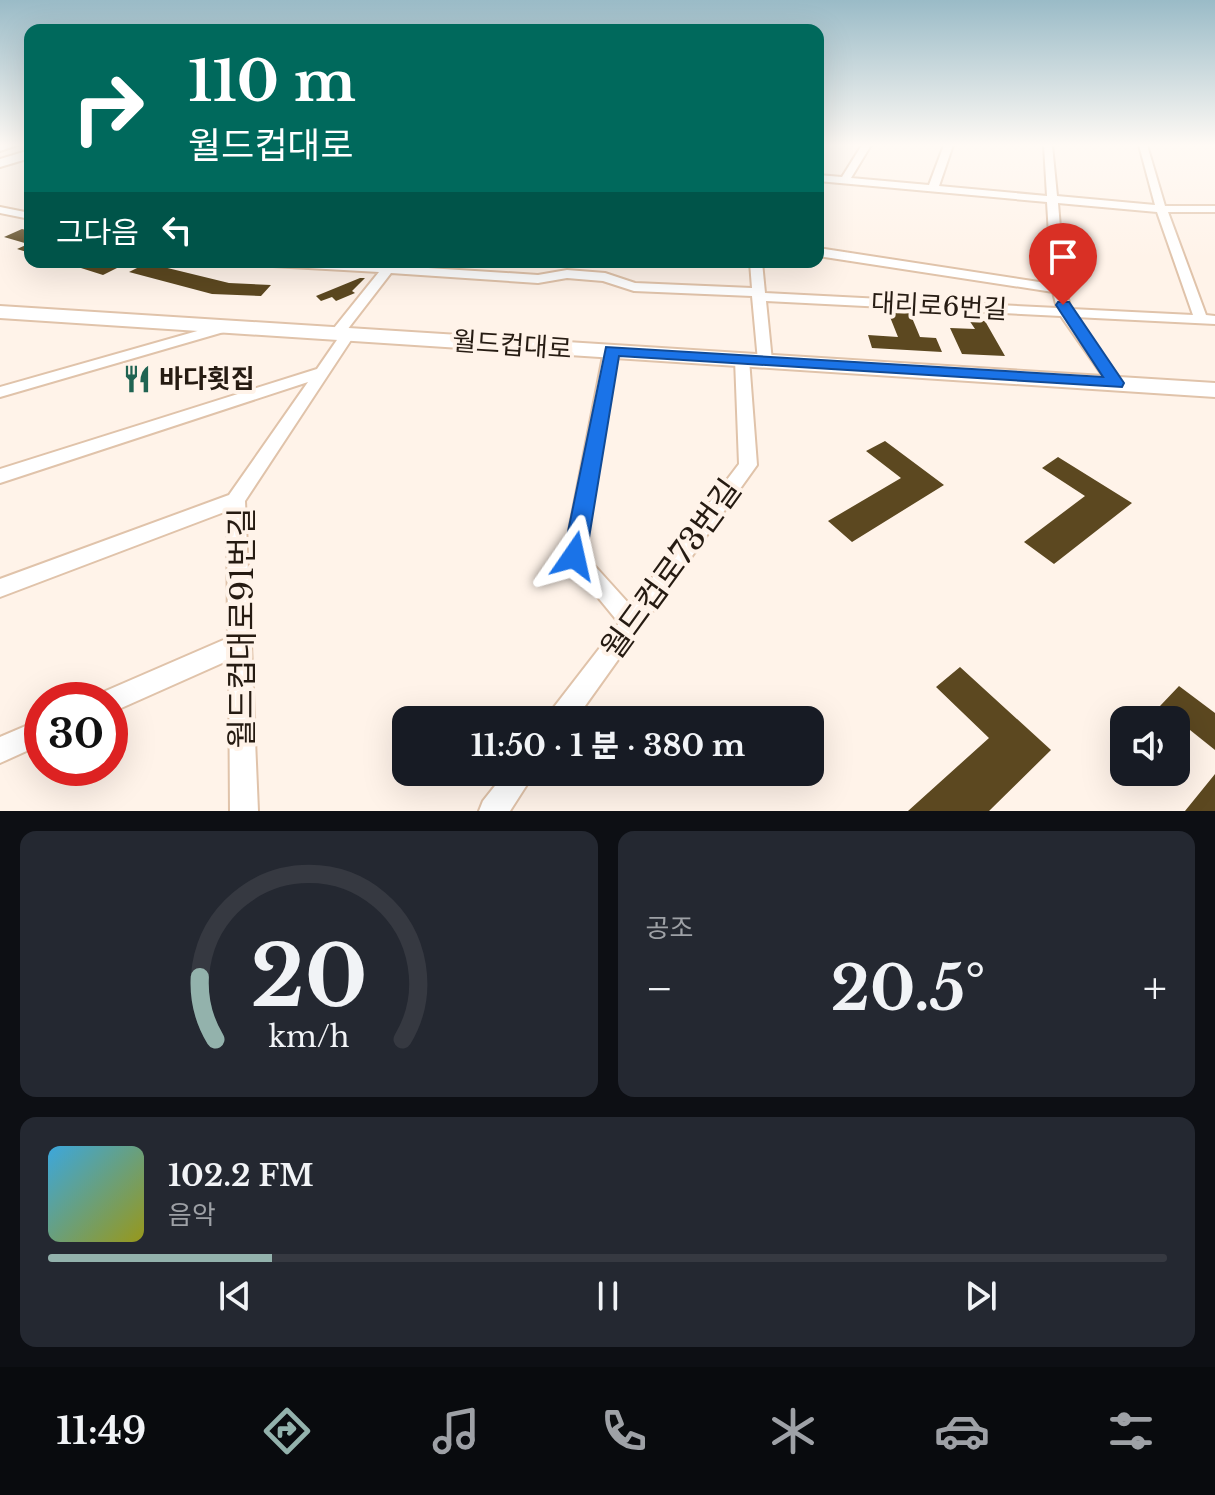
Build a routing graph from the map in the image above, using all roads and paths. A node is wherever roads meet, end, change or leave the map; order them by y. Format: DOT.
graph roads {
  1 [pos="876,183"];
  2 [pos="935,183"];
  3 [pos="1052,183"];
  4 [pos="1154,183"];
  5 [pos="933,188"];
  6 [pos="1053,199"];
  7 [pos="1161,209"];
  8 [pos="1215,209"];
  9 [pos="0,210"];
  10 [pos="24,215"];
  11 [pos="824,253"];
  12 [pos="390,268"];
  13 [pos="423,268"];
  14 [pos="610,268"];
  15 [pos="756,268"];
  16 [pos="608,278"];
  17 [pos="1059,289"];
  18 [pos="758,294"];
  19 [pos="0,312"];
  20 [pos="1065,312"];
  21 [pos="1208,320"];
  22 [pos="229,326"];
  23 [pos="343,334"];
  24 [pos="611,351"];
  25 [pos="742,359"];
  26 [pos="765,361"];
  27 [pos="323,372"];
  28 [pos="1115,383"];
  29 [pos="1215,390"];
  30 [pos="0,392"];
  31 [pos="0,476"];
  32 [pos="236,500"];
  33 [pos="0,588"];
  34 [pos="632,622"];
  35 [pos="240,644"];
  36 [pos="128,693"];
  37 [pos="570,706"];
  38 [pos="24,739"];
  39 [pos="0,750"];
  40 [pos="512,786"];
  41 [pos="244,811"];
  42 [pos="493,811"];
  1 -- 5 [label="street"];
  2 -- 5 [label="street"];
  3 -- 6 [label="street"];
  4 -- 7 [label="street"];
  5 -- 6 [label="street"];
  6 -- 7 [label="street"];
  6 -- 17 [label="street"];
  7 -- 8 [label="street"];
  7 -- 21 [label="street"];
  9 -- 10 [label="street"];
  11 -- 17 [label="street"];
  12 -- 23 [label="street, 월드컵대로91번길"];
  13 -- 16 [label="street, 대리로6번길"];
  14 -- 16 [label="street"];
  15 -- 18 [label="street"];
  16 -- 18 [label="street, 대리로6번길"];
  17 -- 20 [label="street"];
  18 -- 20 [label="street, 대리로6번길"];
  18 -- 26 [label="street"];
  19 -- 22 [label="main road, 월드컵대로"];
  20 -- 21 [label="street, 대리로6번길"];
  20 -- 28 [label="street"];
  22 -- 23 [label="main road, 월드컵대로"];
  22 -- 30 [label="street"];
  23 -- 24 [label="main road, 월드컵대로"];
  23 -- 27 [label="street, 월드컵대로91번길"];
  24 -- 25 [label="main road, 월드컵대로"];
  24 -- 34 [label="street"];
  25 -- 26 [label="main road, 월드컵대로"];
  25 -- 34 [label="street, 월드컵로73번길"];
  26 -- 28 [label="main road, 월드컵대로"];
  27 -- 31 [label="street"];
  27 -- 32 [label="street, 월드컵대로91번길"];
  28 -- 29 [label="main road, 월드컵대로"];
  32 -- 33 [label="street"];
  32 -- 35 [label="street, 월드컵대로91번길"];
  34 -- 37 [label="street, 월드컵로73번길"];
  35 -- 36 [label="street"];
  35 -- 41 [label="street, 월드컵대로91번길"];
  38 -- 39 [label="street"];
  40 -- 42 [label="street"];
}
